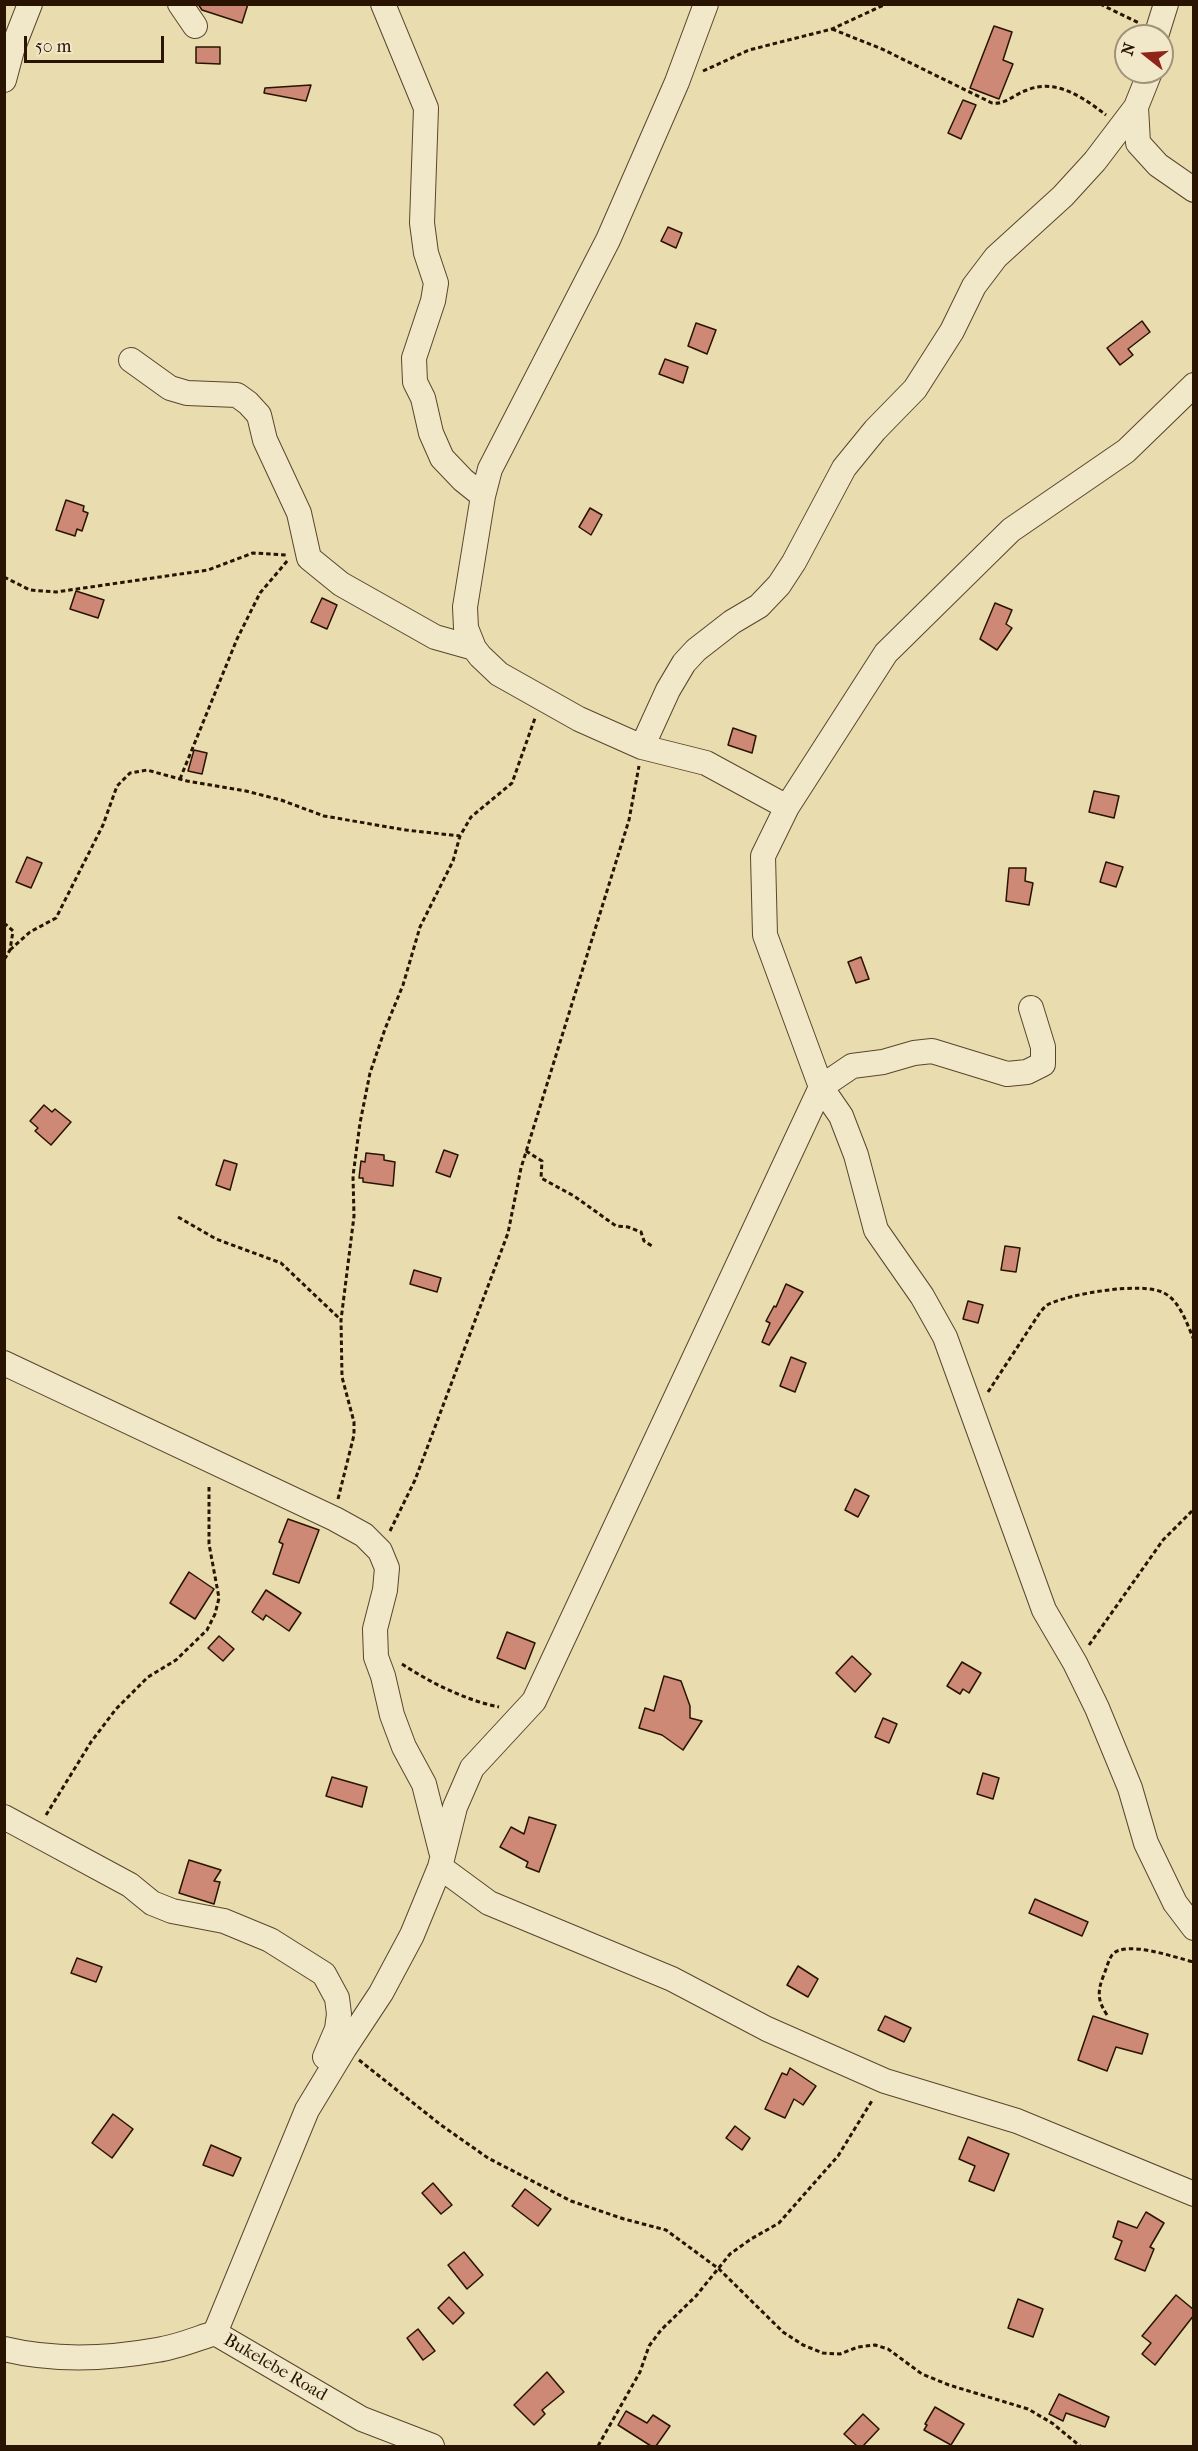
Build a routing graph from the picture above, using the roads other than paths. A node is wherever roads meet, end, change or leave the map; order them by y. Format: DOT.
graph roads {
  1 [pos="30,4"];
  2 [pos="180,4"];
  3 [pos="383,4"];
  4 [pos="706,4"];
  5 [pos="1166,4"];
  6 [pos="1159,24"];
  7 [pos="195,26"];
  8 [pos="4,81"];
  9 [pos="1145,84"];
  10 [pos="1136,106"];
  11 [pos="1194,190"];
  12 [pos="131,360"];
  13 [pos="1194,385"];
  14 [pos="483,496"];
  15 [pos="474,648"];
  16 [pos="642,747"];
  17 [pos="787,807"];
  18 [pos="1030,1008"];
  19 [pos="821,1087"];
  20 [pos="4,1363"];
  21 [pos="4,1817"];
  22 [pos="441,1860"];
  23 [pos="1194,1928"];
  24 [pos="323,2083"];
  25 [pos="1190,2186"];
  26 [pos="215,2333"];
  27 [pos="4,2349"];
  28 [pos="432,2446"];
  1 -- 8 [label="street"];
  2 -- 7 [label="street"];
  3 -- 14 [label="street"];
  4 -- 14 [label="street"];
  5 -- 6 [label="street"];
  9 -- 10 [label="street"];
  10 -- 11 [label="street"];
  10 -- 16 [label="street"];
  12 -- 15 [label="street"];
  13 -- 17 [label="street"];
  14 -- 15 [label="street"];
  15 -- 16 [label="street"];
  16 -- 17 [label="street"];
  17 -- 19 [label="street"];
  18 -- 19 [label="street"];
  19 -- 22 [label="street"];
  19 -- 23 [label="street"];
  20 -- 22 [label="street"];
  21 -- 24 [label="street"];
  22 -- 24 [label="street"];
  22 -- 25 [label="street"];
  24 -- 26 [label="street"];
  26 -- 27 [label="street, Bukelebe Road"];
  26 -- 28 [label="street, Bukelebe Road"];
}
